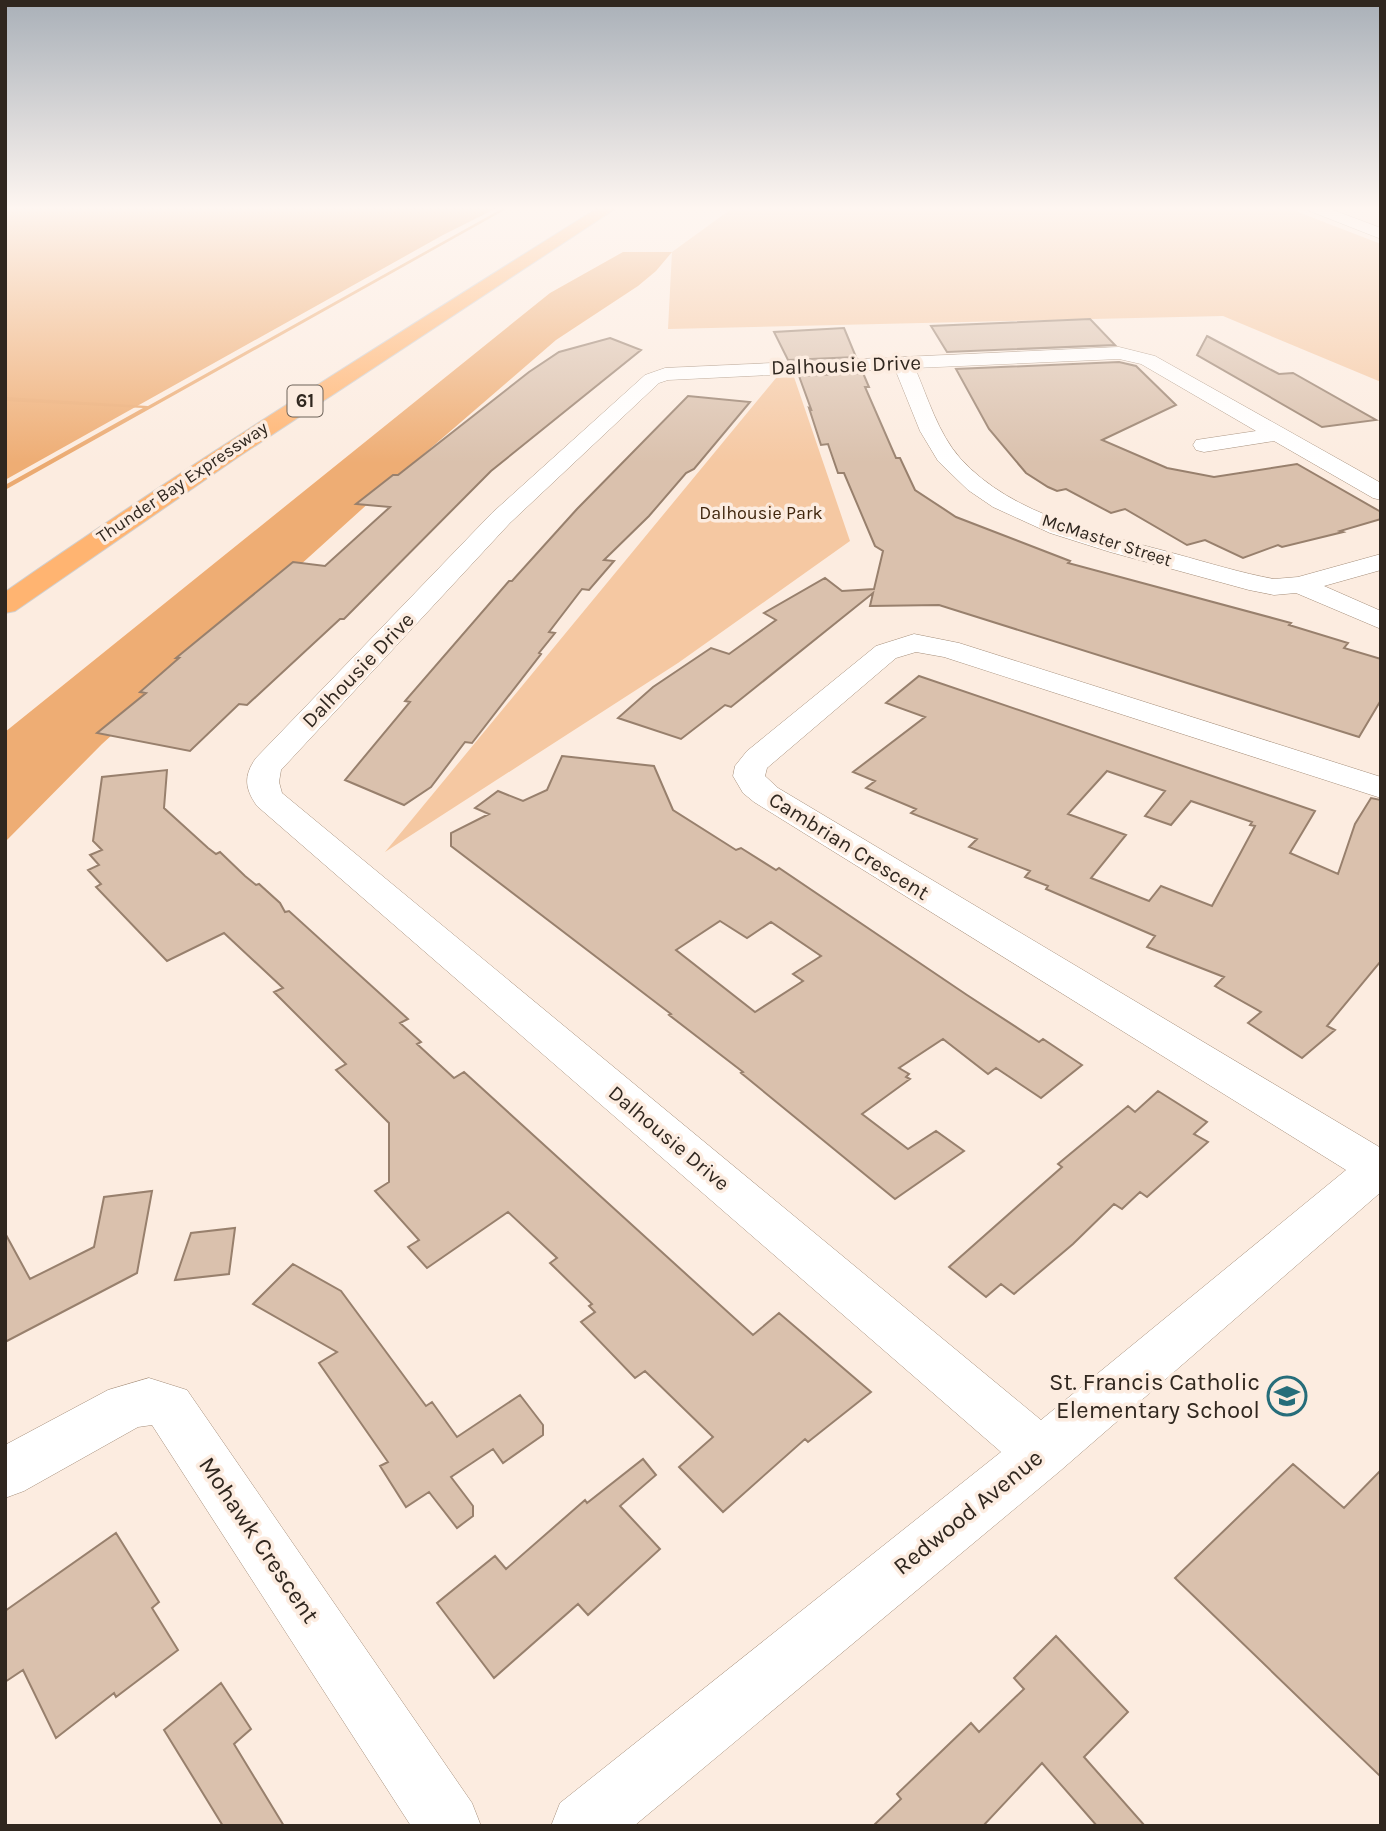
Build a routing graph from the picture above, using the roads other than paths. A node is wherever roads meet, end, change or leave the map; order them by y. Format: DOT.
graph roads {
  1 [pos="456,292"];
  2 [pos="475,292"];
  3 [pos="902,362"];
  4 [pos="1278,434"];
  5 [pos="1204,445"];
  6 [pos="1381,493"];
  7 [pos="1381,562"];
  8 [pos="5,583"];
  9 [pos="1299,586"];
  10 [pos="5,605"];
  11 [pos="1381,621"];
  12 [pos="1381,788"];
  13 [pos="1379,1167"];
  14 [pos="1041,1453"];
  15 [pos="5,1473"];
  16 [pos="450,1826"];
  17 [pos="583,1826"];
  1 -- 8 [label="highway, Thunder Bay Expressway / 61"];
  2 -- 10 [label="highway, Thunder Bay Expressway / 61"];
  3 -- 4 [label="street, Dalhousie Drive"];
  3 -- 9 [label="street, McMaster Street"];
  3 -- 14 [label="street, Dalhousie Drive"];
  4 -- 5 [label="street"];
  4 -- 6 [label="street, Dalhousie Drive"];
  7 -- 9 [label="street"];
  9 -- 11 [label="street, McMaster Street"];
  12 -- 13 [label="street, Cambrian Crescent"];
  13 -- 14 [label="street, Redwood Avenue"];
  14 -- 17 [label="street, Redwood Avenue"];
  15 -- 16 [label="street, Mohawk Crescent"];
}
